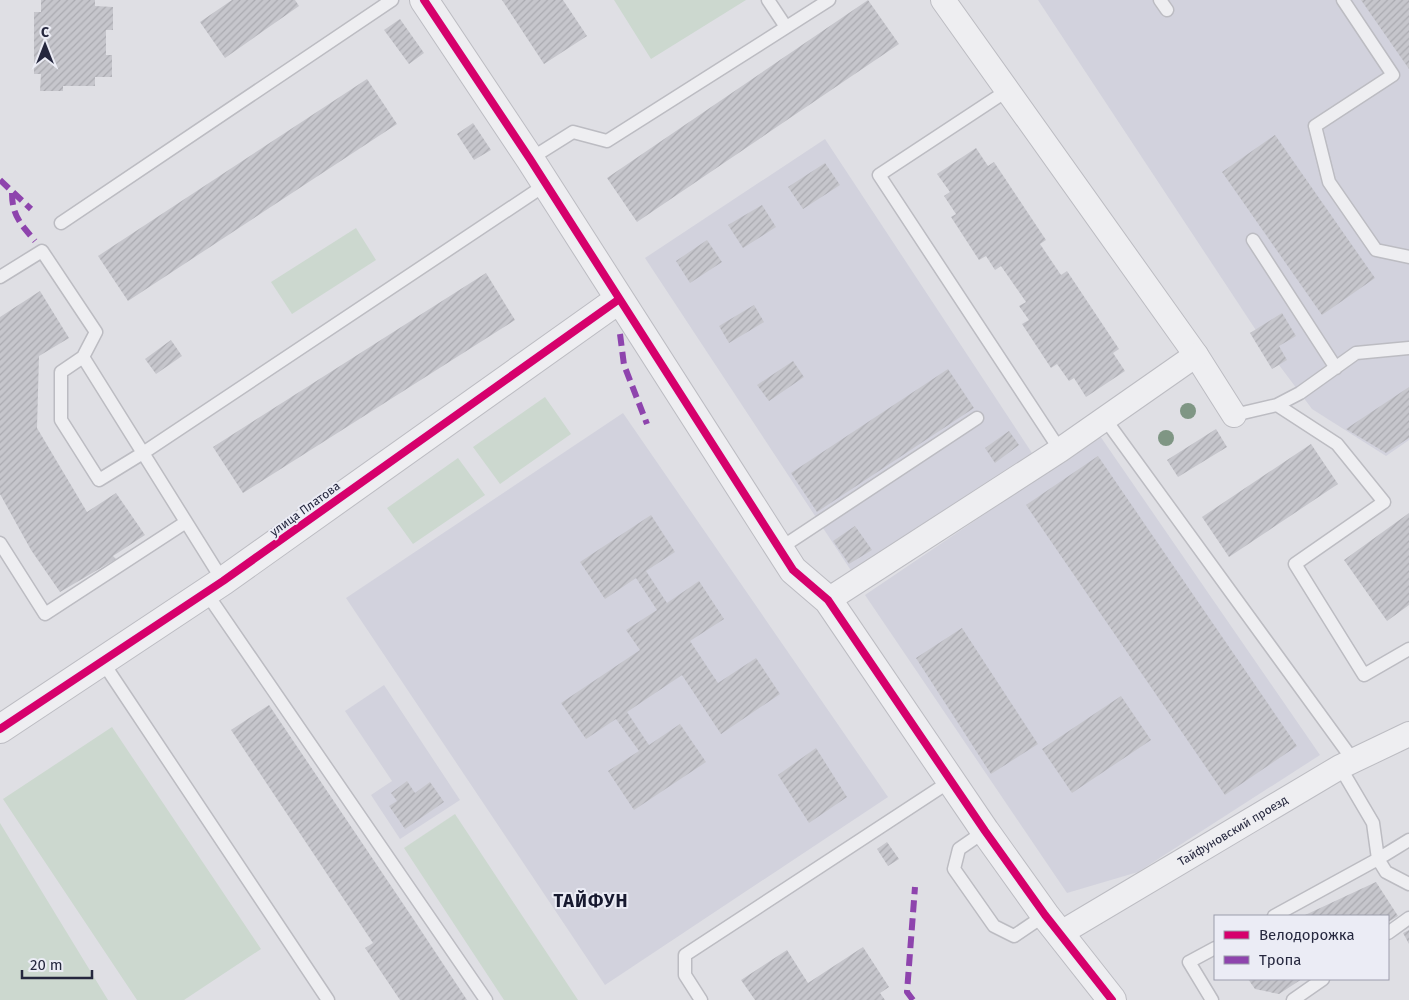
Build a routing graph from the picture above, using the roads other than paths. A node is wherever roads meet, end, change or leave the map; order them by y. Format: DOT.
graph roads {
  1 [pos="392,0"];
  2 [pos="424,0"];
  3 [pos="768,0"];
  4 [pos="829,0"];
  5 [pos="943,0"];
  6 [pos="1344,0"];
  7 [pos="786,27"];
  8 [pos="1008,90"];
  9 [pos="530,160"];
  10 [pos="545,185"];
  11 [pos="61,223"];
  12 [pos="1253,240"];
  13 [pos="1409,257"];
  14 [pos="0,277"];
  15 [pos="618,300"];
  16 [pos="1409,348"];
  17 [pos="1196,355"];
  18 [pos="83,357"];
  19 [pos="1336,368"];
  20 [pos="1277,405"];
  21 [pos="1234,415"];
  22 [pos="977,418"];
  23 [pos="1105,419"];
  24 [pos="1060,450"];
  25 [pos="143,453"];
  26 [pos="186,522"];
  27 [pos="0,543"];
  28 [pos="779,549"];
  29 [pos="214,586"];
  30 [pos="828,600"];
  31 [pos="1409,649"];
  32 [pos="102,662"];
  33 [pos="0,729"];
  34 [pos="1409,734"];
  35 [pos="1347,764"];
  36 [pos="952,780"];
  37 [pos="985,831"];
  38 [pos="1409,840"];
  39 [pos="1378,860"];
  40 [pos="1409,884"];
  41 [pos="1276,915"];
  42 [pos="1409,918"];
  43 [pos="1053,924"];
  44 [pos="1389,932"];
  45 [pos="1214,949"];
  46 [pos="1322,980"];
  47 [pos="328,1000"];
  48 [pos="486,1000"];
  49 [pos="701,1000"];
  50 [pos="1112,1000"];
  51 [pos="1212,1000"];
  52 [pos="1293,1000"];
  1 -- 11 [label="lane"];
  2 -- 9 [label="street"];
  3 -- 7 [label="lane"];
  4 -- 7 [label="lane"];
  5 -- 8 [label="street"];
  6 -- 13 [label="lane"];
  7 -- 9 [label="lane"];
  8 -- 17 [label="street"];
  8 -- 24 [label="lane"];
  9 -- 10 [label="street"];
  10 -- 15 [label="street"];
  10 -- 25 [label="lane"];
  12 -- 19 [label="lane"];
  14 -- 18 [label="lane"];
  15 -- 28 [label="street"];
  15 -- 29 [label="street, улица Платова"];
  16 -- 19 [label="lane"];
  17 -- 21 [label="street"];
  17 -- 23 [label="street"];
  18 -- 25 [label="lane"];
  18 -- 25 [label="lane"];
  19 -- 20 [label="lane"];
  20 -- 21 [label="lane"];
  20 -- 31 [label="lane"];
  22 -- 28 [label="lane"];
  23 -- 24 [label="street"];
  23 -- 35 [label="lane"];
  24 -- 30 [label="street"];
  25 -- 26 [label="lane"];
  26 -- 27 [label="lane"];
  26 -- 29 [label="lane"];
  28 -- 30 [label="street"];
  29 -- 32 [label="street, улица Платова"];
  29 -- 48 [label="lane"];
  30 -- 36 [label="street"];
  32 -- 33 [label="street, улица Платова"];
  32 -- 47 [label="lane"];
  34 -- 35 [label="street, Тайфуновский проезд"];
  35 -- 39 [label="lane"];
  35 -- 43 [label="street, Тайфуновский проезд"];
  36 -- 37 [label="street"];
  36 -- 49 [label="lane"];
  37 -- 43 [label="street"];
  37 -- 43 [label="lane"];
  38 -- 39 [label="lane"];
  39 -- 40 [label="lane"];
  39 -- 41 [label="lane"];
  42 -- 44 [label="lane"];
  43 -- 50 [label="street"];
  45 -- 51 [label="lane"];
  46 -- 52 [label="lane"];
}
